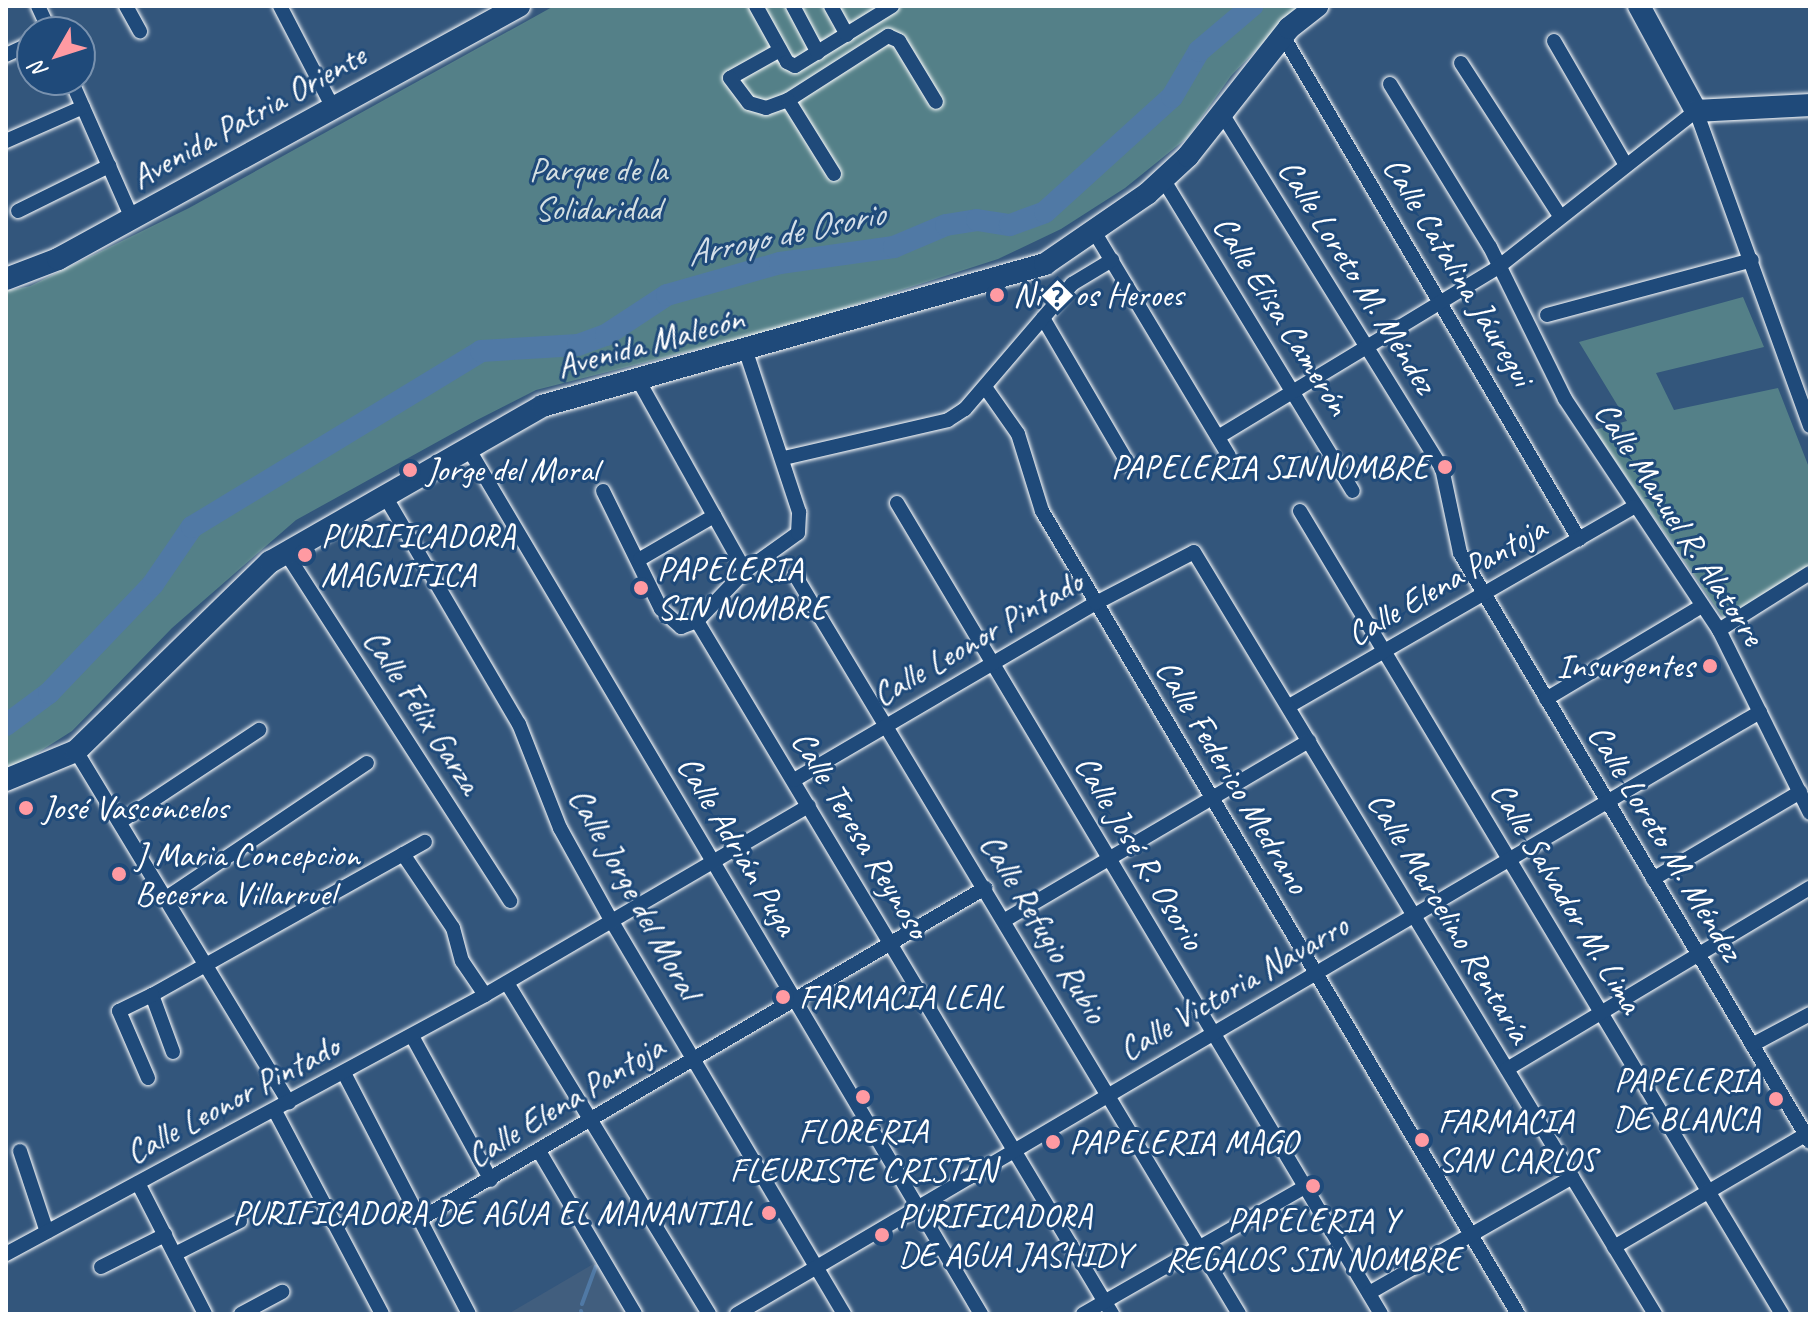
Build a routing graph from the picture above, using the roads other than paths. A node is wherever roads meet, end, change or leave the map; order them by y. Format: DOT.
graph roads {
  1 [pos="126,6"];
  2 [pos="280,6"];
  3 [pos="519,6"];
  4 [pos="756,6"];
  5 [pos="793,6"];
  6 [pos="831,6"];
  7 [pos="892,6"];
  8 [pos="1317,6"];
  9 [pos="1639,6"];
  10 [pos="870,13"];
  11 [pos="140,31"];
  12 [pos="847,35"];
  13 [pos="1283,36"];
  14 [pos="1554,41"];
  15 [pos="780,50"];
  16 [pos="818,53"];
  17 [pos="1461,63"];
  18 [pos="1390,84"];
  19 [pos="78,96"];
  20 [pos="788,100"];
  21 [pos="936,102"];
  22 [pos="1810,105"];
  23 [pos="83,107"];
  24 [pos="333,108"];
  25 [pos="1696,111"];
  26 [pos="1221,112"];
  27 [pos="6,141"];
  28 [pos="1626,165"];
  29 [pos="109,166"];
  30 [pos="834,174"];
  31 [pos="1163,179"];
  32 [pos="18,211"];
  33 [pos="1560,216"];
  34 [pos="132,218"];
  35 [pos="1095,233"];
  36 [pos="1112,260"];
  37 [pos="1752,260"];
  38 [pos="1497,268"];
  39 [pos="6,279"];
  40 [pos="1442,300"];
  41 [pos="1547,315"];
  42 [pos="1043,318"];
  43 [pos="1367,347"];
  44 [pos="746,352"];
  45 [pos="636,376"];
  46 [pos="985,387"];
  47 [pos="1293,392"];
  48 [pos="1810,426"];
  49 [pos="1218,437"];
  50 [pos="468,448"];
  51 [pos="1229,456"];
  52 [pos="784,458"];
  53 [pos="1129,465"];
  54 [pos="1351,486"];
  55 [pos="603,491"];
  56 [pos="385,496"];
  57 [pos="897,503"];
  58 [pos="1634,507"];
  59 [pos="1300,511"];
  60 [pos="714,516"];
  61 [pos="1579,539"];
  62 [pos="1194,552"];
  63 [pos="286,553"];
  64 [pos="640,559"];
  65 [pos="745,571"];
  66 [pos="1810,573"];
  67 [pos="795,575"];
  68 [pos="1484,594"];
  69 [pos="1096,603"];
  70 [pos="1702,606"];
  71 [pos="697,621"];
  72 [pos="1719,630"];
  73 [pos="1384,651"];
  74 [pos="992,664"];
  75 [pos="1546,699"];
  76 [pos="1289,706"];
  77 [pos="1760,712"];
  78 [pos="888,724"];
  79 [pos="259,730"];
  80 [pos="1309,741"];
  81 [pos="76,751"];
  82 [pos="367,763"];
  83 [pos="6,780"];
  84 [pos="794,780"];
  85 [pos="1212,799"];
  86 [pos="1608,802"];
  87 [pos="1806,804"];
  88 [pos="809,806"];
  89 [pos="120,822"];
  90 [pos="425,842"];
  91 [pos="403,854"];
  92 [pos="1109,859"];
  93 [pos="1509,860"];
  94 [pos="713,861"];
  95 [pos="1653,879"];
  96 [pos="985,888"];
  97 [pos="1810,888"];
  98 [pos="166,898"];
  99 [pos="510,901"];
  100 [pos="1415,915"];
  101 [pos="611,920"];
  102 [pos="1005,920"];
  103 [pos="891,943"];
  104 [pos="1699,955"];
  105 [pos="203,966"];
  106 [pos="1315,974"];
  107 [pos="507,983"];
  108 [pos="152,995"];
  109 [pos="485,995"];
  110 [pos="795,1000"];
  111 [pos="1601,1013"];
  112 [pos="1810,1014"];
  113 [pos="1213,1034"];
  114 [pos="412,1036"];
  115 [pos="1752,1045"];
  116 [pos="173,1052"];
  117 [pos="693,1060"];
  118 [pos="1507,1069"];
  119 [pos="344,1073"];
  120 [pos="148,1078"];
  121 [pos="1109,1095"];
  122 [pos="289,1103"];
  123 [pos="275,1111"];
  124 [pos="590,1120"];
  125 [pos="1809,1136"];
  126 [pos="20,1151"];
  127 [pos="539,1151"];
  128 [pos="1014,1151"];
  129 [pos="1572,1177"];
  130 [pos="491,1180"];
  131 [pos="138,1183"];
  132 [pos="1305,1187"];
  133 [pos="1709,1192"];
  134 [pos="918,1207"];
  135 [pos="422,1218"];
  136 [pos="240,1221"];
  137 [pos="47,1232"];
  138 [pos="165,1235"];
  139 [pos="1471,1235"];
  140 [pos="1614,1247"];
  141 [pos="1200,1248"];
  142 [pos="6,1254"];
  143 [pos="175,1254"];
  144 [pos="101,1267"];
  145 [pos="816,1267"];
  146 [pos="282,1292"];
  147 [pos="1369,1293"];
  148 [pos="1108,1308"];
  149 [pos="203,1310"];
  150 [pos="470,1312"];
  151 [pos="187,1314"];
  152 [pos="241,1314"];
  153 [pos="382,1314"];
  154 [pos="635,1314"];
  155 [pos="709,1314"];
  156 [pos="737,1314"];
  157 [pos="844,1314"];
  158 [pos="981,1314"];
  159 [pos="1083,1314"];
  160 [pos="1239,1314"];
  161 [pos="1381,1314"];
  162 [pos="1518,1314"];
  163 [pos="1655,1314"];
  164 [pos="1782,1314"];
  1 -- 11 [label="street"];
  2 -- 24 [label="street"];
  3 -- 24 [label="street, Avenida Patria Oriente"];
  4 -- 15 [label="street"];
  5 -- 16 [label="street"];
  6 -- 12 [label="street"];
  7 -- 10 [label="street"];
  8 -- 13 [label="street, Avenida Malecón"];
  9 -- 25 [label="street"];
  10 -- 12 [label="street"];
  12 -- 16 [label="street"];
  13 -- 26 [label="street, Avenida Malecón"];
  13 -- 40 [label="street, Calle Catalina Jáuregui"];
  14 -- 28 [label="street"];
  15 -- 16 [label="street"];
  15 -- 20 [label="street"];
  17 -- 33 [label="street"];
  18 -- 38 [label="street, Calle Manuel R. Alatorre"];
  19 -- 23 [label="street"];
  20 -- 21 [label="street"];
  20 -- 30 [label="street"];
  22 -- 25 [label="street"];
  23 -- 27 [label="street"];
  23 -- 29 [label="street"];
  24 -- 34 [label="street, Avenida Patria Oriente"];
  25 -- 28 [label="street"];
  25 -- 37 [label="street"];
  26 -- 31 [label="street, Avenida Malecón"];
  26 -- 43 [label="street, Calle Loreto M. Méndez"];
  28 -- 33 [label="street"];
  29 -- 32 [label="street"];
  29 -- 34 [label="street"];
  31 -- 35 [label="street, Avenida Malecón"];
  31 -- 47 [label="street, Calle Elisa Camerón"];
  33 -- 38 [label="street"];
  34 -- 39 [label="street, Avenida Patria Oriente"];
  35 -- 36 [label="street"];
  35 -- 44 [label="street, Avenida Malecón"];
  36 -- 42 [label="street"];
  36 -- 49 [label="street"];
  37 -- 41 [label="street"];
  37 -- 48 [label="street"];
  38 -- 40 [label="street"];
  38 -- 58 [label="street, Calle Manuel R. Alatorre"];
  40 -- 43 [label="street"];
  40 -- 61 [label="street, Calle Catalina Jáuregui"];
  42 -- 46 [label="street"];
  42 -- 53 [label="street"];
  43 -- 47 [label="street"];
  43 -- 68 [label="street, Calle Loreto M. Méndez"];
  44 -- 45 [label="street, Avenida Malecón"];
  44 -- 52 [label="street"];
  45 -- 50 [label="street, Avenida Malecón"];
  45 -- 60 [label="street"];
  46 -- 52 [label="street"];
  46 -- 69 [label="street, Calle Federico Medrano"];
  47 -- 49 [label="street"];
  47 -- 54 [label="street, Calle Elisa Camerón"];
  49 -- 51 [label="street"];
  50 -- 56 [label="street, Avenida Malecón"];
  50 -- 94 [label="street, Calle Adrián Puga"];
  52 -- 65 [label="street"];
  55 -- 64 [label="street"];
  56 -- 63 [label="street, Avenida Malecón"];
  56 -- 101 [label="street, Calle Jorge del Moral"];
  57 -- 74 [label="street, Calle José R. Osorio"];
  58 -- 61 [label="street, Calle Elena Pantoja"];
  58 -- 70 [label="street, Calle Manuel R. Alatorre"];
  59 -- 73 [label="street, Calle Salvador M. Lima"];
  60 -- 64 [label="street"];
  60 -- 65 [label="street"];
  61 -- 68 [label="street, Calle Elena Pantoja"];
  62 -- 69 [label="street, Calle Leonor Pintado"];
  62 -- 76 [label="street, Calle Marcelino Rentaría"];
  63 -- 81 [label="street, Avenida Malecón"];
  63 -- 99 [label="street, Calle Félix Garza"];
  64 -- 71 [label="street"];
  65 -- 71 [label="street"];
  66 -- 72 [label="street"];
  67 -- 78 [label="street, Calle Refugio Rubio"];
  68 -- 73 [label="street, Calle Elena Pantoja"];
  68 -- 75 [label="street, Calle Loreto M. Méndez"];
  69 -- 74 [label="street, Calle Leonor Pintado"];
  69 -- 85 [label="street, Calle Federico Medrano"];
  70 -- 72 [label="street, Calle Manuel R. Alatorre"];
  70 -- 75 [label="street"];
  71 -- 84 [label="street, Calle Teresa Reynoso"];
  72 -- 77 [label="street, Calle Manuel R. Alatorre"];
  73 -- 76 [label="street, Calle Elena Pantoja"];
  73 -- 93 [label="street, Calle Salvador M. Lima"];
  74 -- 78 [label="street, Calle Leonor Pintado"];
  74 -- 92 [label="street, Calle José R. Osorio"];
  75 -- 86 [label="street, Calle Loreto M. Méndez"];
  76 -- 80 [label="street, Calle Marcelino Rentaría"];
  77 -- 86 [label="street, Calle Victoria Navarro"];
  77 -- 87 [label="street, Calle Manuel R. Alatorre"];
  78 -- 84 [label="street, Calle Leonor Pintado"];
  78 -- 96 [label="street, Calle Refugio Rubio"];
  79 -- 89 [label="street"];
  80 -- 85 [label="street"];
  80 -- 100 [label="street, Calle Marcelino Rentaría"];
  81 -- 83 [label="street, Avenida Malecón"];
  81 -- 89 [label="street"];
  82 -- 98 [label="street"];
  84 -- 88 [label="street, Calle Teresa Reynoso"];
  85 -- 92 [label="street"];
  85 -- 106 [label="street, Calle Federico Medrano"];
  86 -- 93 [label="street, Calle Victoria Navarro"];
  86 -- 95 [label="street, Calle Loreto M. Méndez"];
  87 -- 95 [label="street"];
  88 -- 94 [label="street, Calle Leonor Pintado"];
  88 -- 103 [label="street, Calle Teresa Reynoso"];
  89 -- 98 [label="street"];
  90 -- 91 [label="street"];
  91 -- 105 [label="street"];
  91 -- 109 [label="street"];
  92 -- 102 [label="street"];
  92 -- 113 [label="street, Calle José R. Osorio"];
  93 -- 100 [label="street, Calle Victoria Navarro"];
  93 -- 111 [label="street, Calle Salvador M. Lima"];
  94 -- 101 [label="street, Calle Leonor Pintado"];
  94 -- 110 [label="street, Calle Adrián Puga"];
  95 -- 104 [label="street, Calle Loreto M. Méndez"];
  96 -- 102 [label="street, Calle Refugio Rubio"];
  96 -- 103 [label="street, Calle Elena Pantoja"];
  97 -- 104 [label="street"];
  98 -- 105 [label="street"];
  100 -- 106 [label="street, Calle Victoria Navarro"];
  100 -- 118 [label="street, Calle Marcelino Rentaría"];
  101 -- 107 [label="street, Calle Leonor Pintado"];
  101 -- 117 [label="street, Calle Jorge del Moral"];
  102 -- 121 [label="street, Calle Refugio Rubio"];
  103 -- 110 [label="street, Calle Elena Pantoja"];
  103 -- 128 [label="street, Calle Teresa Reynoso"];
  104 -- 111 [label="street"];
  104 -- 115 [label="street, Calle Loreto M. Méndez"];
  105 -- 108 [label="street"];
  105 -- 122 [label="street"];
  106 -- 113 [label="street, Calle Victoria Navarro"];
  106 -- 139 [label="street, Calle Federico Medrano"];
  107 -- 109 [label="street, Calle Leonor Pintado"];
  107 -- 124 [label="street"];
  108 -- 116 [label="street"];
  108 -- 120 [label="street"];
  109 -- 114 [label="street, Calle Leonor Pintado"];
  110 -- 117 [label="street, Calle Elena Pantoja"];
  110 -- 134 [label="street, Calle Adrián Puga"];
  111 -- 118 [label="street"];
  111 -- 133 [label="street, Calle Salvador M. Lima"];
  112 -- 115 [label="street"];
  113 -- 121 [label="street, Calle Victoria Navarro"];
  113 -- 132 [label="street, Calle José R. Osorio"];
  114 -- 119 [label="street, Calle Leonor Pintado"];
  114 -- 130 [label="street"];
  115 -- 125 [label="street, Calle Loreto M. Méndez"];
  117 -- 124 [label="street, Calle Elena Pantoja"];
  117 -- 145 [label="street, Calle Jorge del Moral"];
  118 -- 129 [label="street, Calle Marcelino Rentaría"];
  119 -- 122 [label="street, Calle Leonor Pintado"];
  119 -- 135 [label="street"];
  121 -- 128 [label="street, Calle Victoria Navarro"];
  121 -- 141 [label="street, Calle Refugio Rubio"];
  122 -- 123 [label="street, Calle Leonor Pintado"];
  123 -- 131 [label="street, Calle Leonor Pintado"];
  123 -- 153 [label="street"];
  124 -- 127 [label="street, Calle Elena Pantoja"];
  124 -- 155 [label="street"];
  125 -- 133 [label="street"];
  126 -- 137 [label="street"];
  127 -- 130 [label="street, Calle Elena Pantoja"];
  127 -- 154 [label="street"];
  128 -- 134 [label="street, Calle Victoria Navarro"];
  128 -- 148 [label="street, Calle Teresa Reynoso"];
  129 -- 139 [label="street"];
  129 -- 140 [label="street, Calle Marcelino Rentaría"];
  130 -- 135 [label="street, Calle Elena Pantoja"];
  131 -- 137 [label="street, Calle Leonor Pintado"];
  131 -- 138 [label="street"];
  132 -- 141 [label="street"];
  132 -- 147 [label="street, Calle José R. Osorio"];
  133 -- 140 [label="street"];
  133 -- 164 [label="street, Calle Salvador M. Lima"];
  134 -- 145 [label="street, Calle Victoria Navarro"];
  134 -- 158 [label="street, Calle Adrián Puga"];
  135 -- 150 [label="street"];
  136 -- 143 [label="street"];
  137 -- 142 [label="street, Calle Leonor Pintado"];
  138 -- 143 [label="street"];
  138 -- 144 [label="street"];
  139 -- 147 [label="street"];
  139 -- 162 [label="street, Calle Federico Medrano"];
  140 -- 163 [label="street, Calle Marcelino Rentaría"];
  141 -- 148 [label="street"];
  141 -- 160 [label="street, Calle Refugio Rubio"];
  143 -- 149 [label="street"];
  145 -- 156 [label="street, Calle Victoria Navarro"];
  145 -- 157 [label="street, Calle Jorge del Moral"];
  146 -- 152 [label="street"];
  147 -- 161 [label="street, Calle José R. Osorio"];
  148 -- 159 [label="street"];
  149 -- 151 [label="street"];
}
